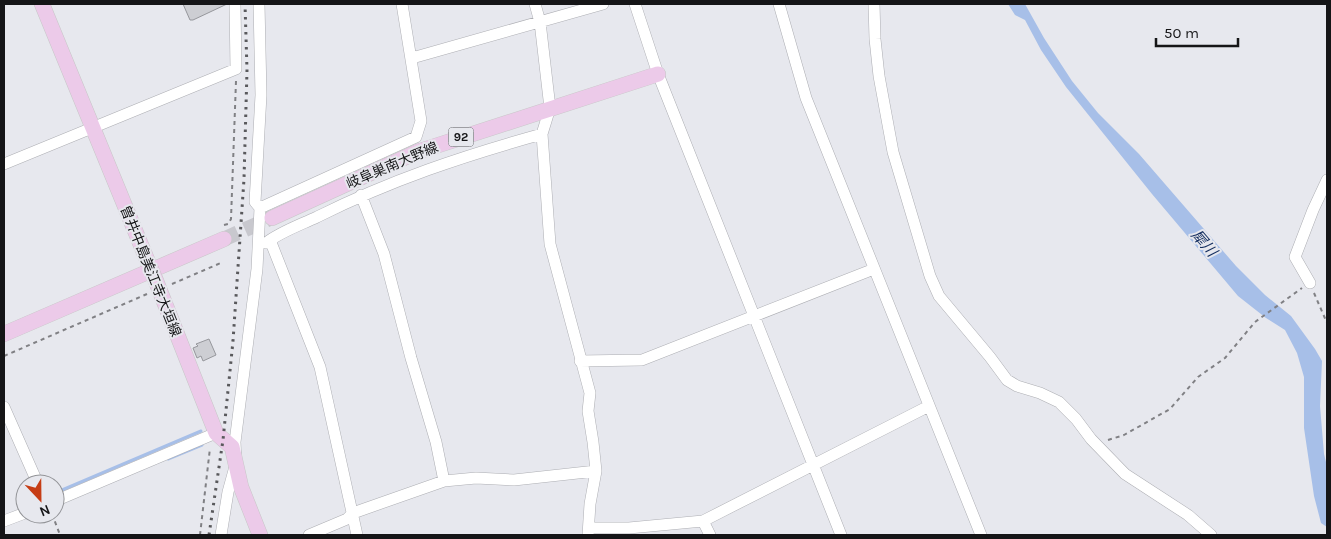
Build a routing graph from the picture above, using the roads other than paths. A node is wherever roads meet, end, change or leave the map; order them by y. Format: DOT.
graph roads {
  1 [pos="42,4"];
  2 [pos="235,4"];
  3 [pos="259,4"];
  4 [pos="402,4"];
  5 [pos="535,4"];
  6 [pos="603,4"];
  7 [pos="635,4"];
  8 [pos="779,4"];
  9 [pos="874,4"];
  10 [pos="540,22"];
  11 [pos="412,58"];
  12 [pos="658,74"];
  13 [pos="550,108"];
  14 [pos="92,128"];
  15 [pos="542,134"];
  16 [pos="4,164"];
  17 [pos="1327,180"];
  18 [pos="361,195"];
  19 [pos="266,213"];
  20 [pos="222,233"];
  21 [pos="270,240"];
  22 [pos="259,250"];
  23 [pos="874,269"];
  24 [pos="1310,284"];
  25 [pos="754,315"];
  26 [pos="4,334"];
  27 [pos="580,362"];
  28 [pos="929,406"];
  29 [pos="4,407"];
  30 [pos="212,435"];
  31 [pos="236,463"];
  32 [pos="813,466"];
  33 [pos="596,471"];
  34 [pos="34,474"];
  35 [pos="444,481"];
  36 [pos="65,497"];
  37 [pos="353,513"];
  38 [pos="703,521"];
  39 [pos="589,532"];
  40 [pos="221,535"];
  41 [pos="260,535"];
  42 [pos="309,535"];
  43 [pos="357,535"];
  44 [pos="710,535"];
  45 [pos="841,535"];
  46 [pos="980,535"];
  47 [pos="1211,535"];
  1 -- 14 [label="main road, 曽井中島美江寺大垣線"];
  2 -- 14 [label="street"];
  3 -- 19 [label="street"];
  4 -- 11 [label="street"];
  5 -- 10 [label="street"];
  6 -- 10 [label="street"];
  7 -- 12 [label="street"];
  8 -- 23 [label="street"];
  9 -- 47 [label="street"];
  10 -- 11 [label="street"];
  10 -- 13 [label="street"];
  11 -- 19 [label="street"];
  12 -- 13 [label="main road, 岐阜巣南大野線 / 92"];
  12 -- 25 [label="street"];
  13 -- 15 [label="street"];
  13 -- 19 [label="main road, 岐阜巣南大野線 / 92"];
  14 -- 16 [label="street"];
  14 -- 30 [label="main road, 曽井中島美江寺大垣線"];
  15 -- 18 [label="street"];
  15 -- 27 [label="street"];
  17 -- 24 [label="street"];
  18 -- 21 [label="street"];
  18 -- 35 [label="street"];
  19 -- 22 [label="street"];
  20 -- 26 [label="main road"];
  21 -- 22 [label="street"];
  21 -- 37 [label="street"];
  22 -- 31 [label="street"];
  23 -- 25 [label="street"];
  23 -- 28 [label="street"];
  25 -- 27 [label="street"];
  25 -- 32 [label="street"];
  27 -- 33 [label="street"];
  28 -- 32 [label="street"];
  28 -- 46 [label="street"];
  29 -- 34 [label="street"];
  30 -- 31 [label="main road, 曽井中島美江寺大垣線"];
  30 -- 36 [label="street"];
  31 -- 40 [label="street"];
  31 -- 41 [label="main road, 曽井中島美江寺大垣線"];
  32 -- 38 [label="street"];
  32 -- 45 [label="street"];
  33 -- 35 [label="street"];
  33 -- 39 [label="street"];
  35 -- 37 [label="street"];
  37 -- 42 [label="street"];
  37 -- 43 [label="street"];
  38 -- 39 [label="street"];
  38 -- 44 [label="street"];
}
